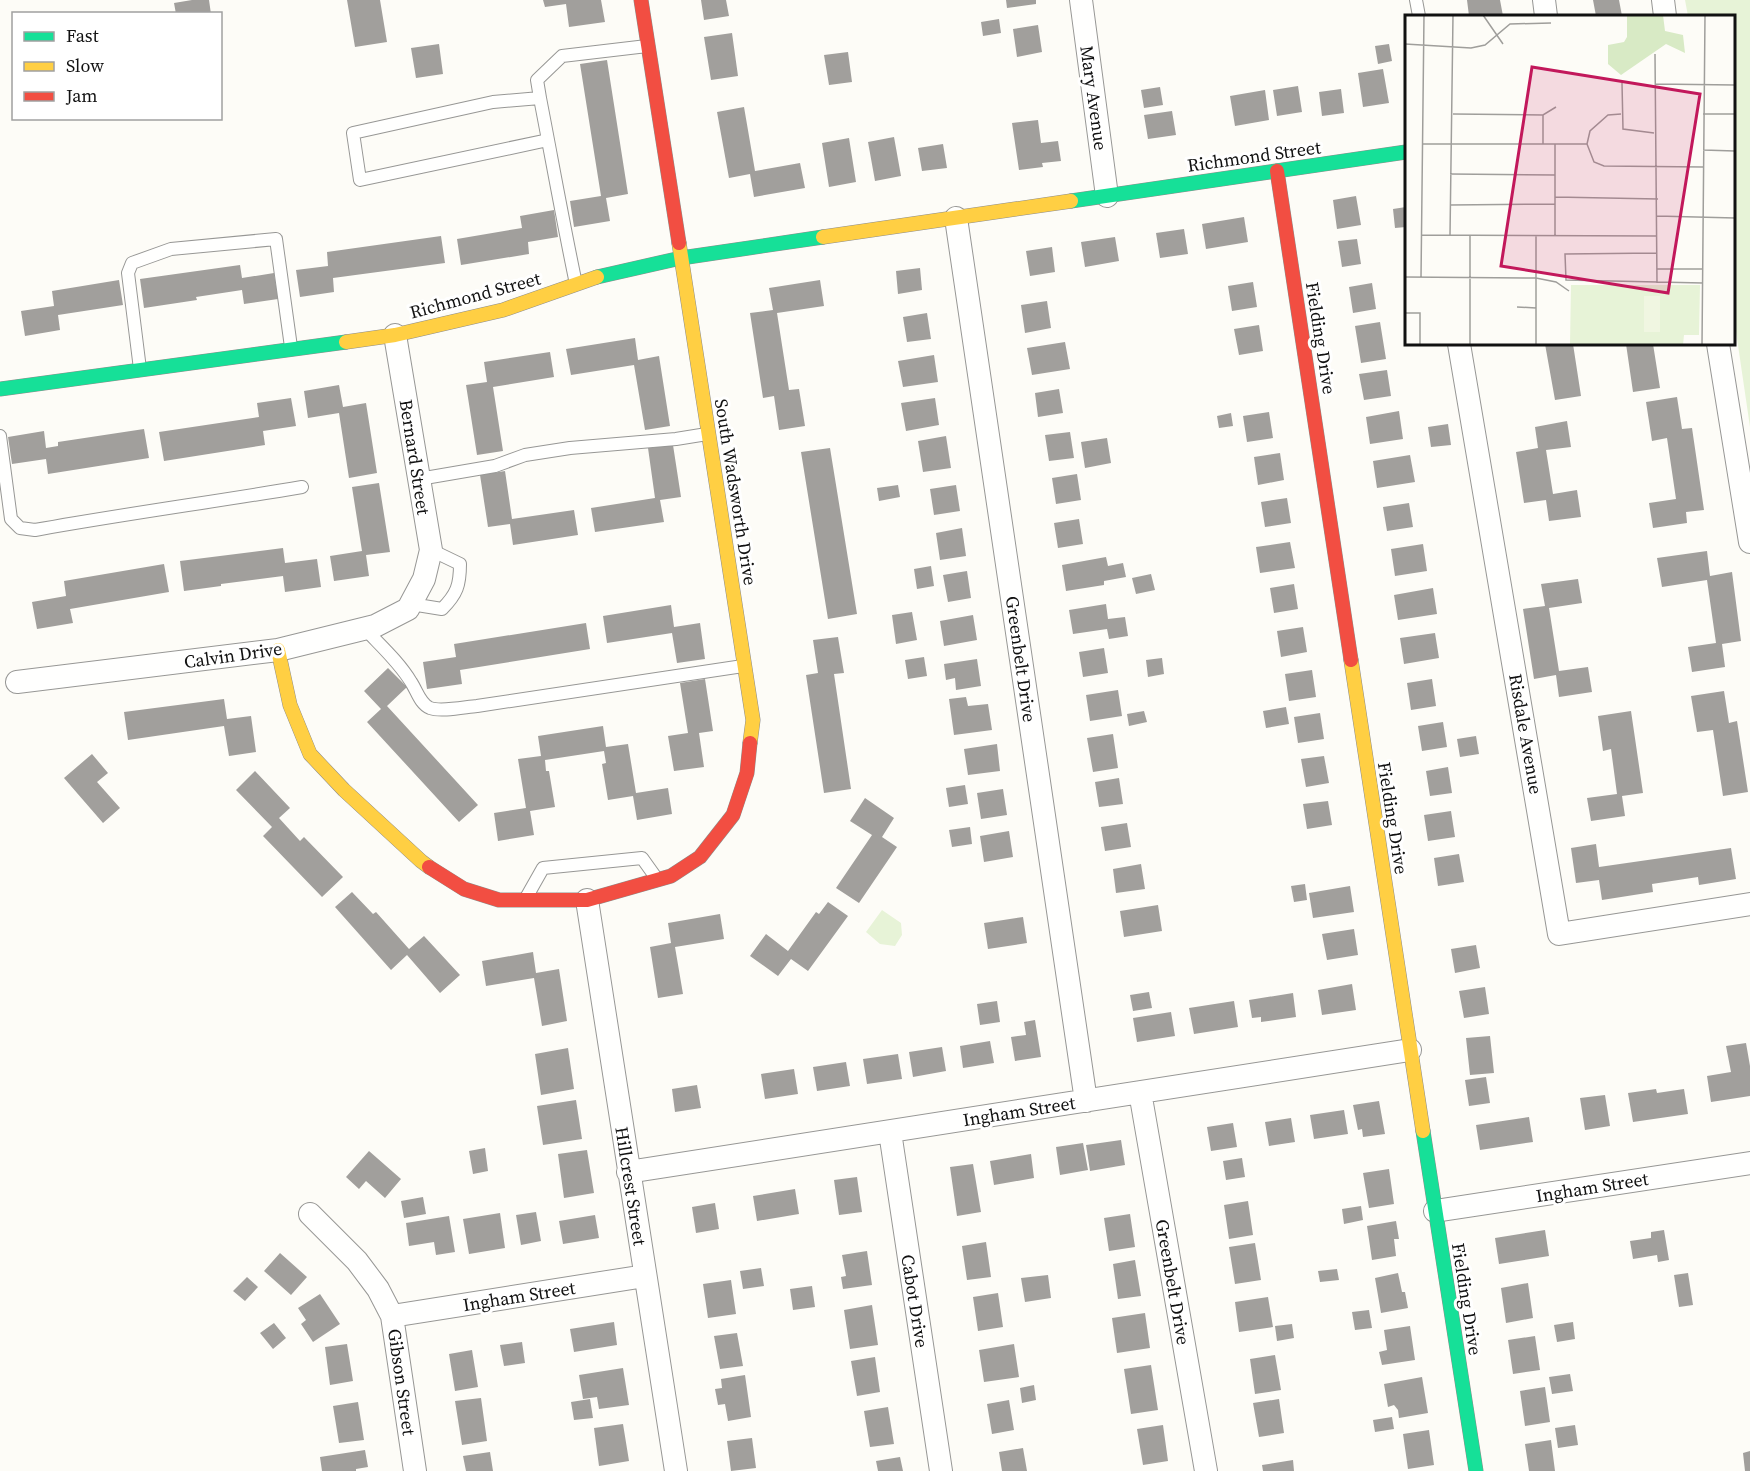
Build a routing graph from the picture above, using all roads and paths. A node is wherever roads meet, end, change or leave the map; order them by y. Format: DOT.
graph roads {
  1 [pos="640,0"];
  2 [pos="1081,0"];
  3 [pos="1416,0"];
  4 [pos="1544,0"];
  5 [pos="1663,0"];
  6 [pos="1419,15"];
  7 [pos="1546,15"];
  8 [pos="1665,15"];
  9 [pos="648,46"];
  10 [pos="540,98"];
  11 [pos="548,140"];
  12 [pos="1405,152"];
  13 [pos="1277,171"];
  14 [pos="1107,196"];
  15 [pos="956,218"];
  16 [pos="681,258"];
  17 [pos="577,284"];
  18 [pos="395,335"];
  19 [pos="1459,345"];
  20 [pos="1718,345"];
  21 [pos="292,349"];
  22 [pos="140,370"];
  23 [pos="0,389"];
  24 [pos="709,434"];
  25 [pos="0,436"];
  26 [pos="419,478"];
  27 [pos="302,487"];
  28 [pos="1750,542"];
  29 [pos="431,550"];
  30 [pos="424,579"];
  31 [pos="411,604"];
  32 [pos="365,629"];
  33 [pos="278,650"];
  34 [pos="744,666"];
  35 [pos="17,682"];
  36 [pos="658,880"];
  37 [pos="587,900"];
  38 [pos="525,901"];
  39 [pos="1750,904"];
  40 [pos="1410,1050"];
  41 [pos="1140,1092"];
  42 [pos="1086,1101"];
  43 [pos="890,1132"];
  44 [pos="1750,1163"];
  45 [pos="628,1172"];
  46 [pos="1434,1211"];
  47 [pos="310,1214"];
  48 [pos="645,1276"];
  49 [pos="392,1316"];
  50 [pos="415,1471"];
  51 [pos="676,1471"];
  52 [pos="941,1471"];
  53 [pos="1206,1471"];
  54 [pos="1476,1471"];
  1 -- 9 [label="street, South Wadsworth Drive"];
  2 -- 14 [label="street, Mary Avenue"];
  3 -- 6 [label="lane"];
  4 -- 7 [label="street"];
  5 -- 8 [label="street"];
  9 -- 10 [label="lane"];
  9 -- 16 [label="street, South Wadsworth Drive"];
  10 -- 11 [label="lane"];
  10 -- 11 [label="lane"];
  11 -- 17 [label="lane"];
  12 -- 13 [label="street, Richmond Street"];
  13 -- 14 [label="street, Richmond Street"];
  13 -- 40 [label="street, Fielding Drive"];
  14 -- 15 [label="street, Richmond Street"];
  15 -- 16 [label="street, Richmond Street"];
  15 -- 42 [label="street, Greenbelt Drive"];
  16 -- 17 [label="street, Richmond Street"];
  16 -- 24 [label="street, South Wadsworth Drive"];
  17 -- 18 [label="street, Richmond Street"];
  18 -- 21 [label="street, Richmond Street"];
  18 -- 26 [label="street, Bernard Street"];
  19 -- 39 [label="street, Risdale Avenue"];
  20 -- 28 [label="street"];
  21 -- 22 [label="street, Richmond Street"];
  21 -- 22 [label="lane"];
  22 -- 23 [label="street, Richmond Street"];
  24 -- 26 [label="lane"];
  24 -- 34 [label="street, South Wadsworth Drive"];
  25 -- 27 [label="lane"];
  26 -- 29 [label="street, Bernard Street"];
  29 -- 30 [label="street, Bernard Street"];
  29 -- 31 [label="lane"];
  30 -- 31 [label="street, Calvin Drive"];
  31 -- 32 [label="street, Calvin Drive"];
  32 -- 33 [label="street, Calvin Drive"];
  32 -- 34 [label="lane"];
  33 -- 35 [label="street, Calvin Drive"];
  33 -- 38 [label="street, South Wadsworth Drive"];
  34 -- 36 [label="street, South Wadsworth Drive"];
  36 -- 37 [label="street, South Wadsworth Drive"];
  36 -- 38 [label="lane"];
  37 -- 38 [label="street, South Wadsworth Drive"];
  37 -- 45 [label="street, Hillcrest Street"];
  40 -- 41 [label="street, Ingham Street"];
  40 -- 46 [label="street, Fielding Drive"];
  41 -- 42 [label="street, Ingham Street"];
  41 -- 53 [label="street, Greenbelt Drive"];
  42 -- 43 [label="street, Ingham Street"];
  43 -- 45 [label="street, Ingham Street"];
  43 -- 52 [label="street, Cabot Drive"];
  44 -- 46 [label="street, Ingham Street"];
  45 -- 48 [label="street, Hillcrest Street"];
  46 -- 54 [label="street, Fielding Drive"];
  47 -- 49 [label="street, Gibson Street"];
  48 -- 49 [label="street, Ingham Street"];
  48 -- 51 [label="street, Hillcrest Street"];
  49 -- 50 [label="street, Gibson Street"];
}
